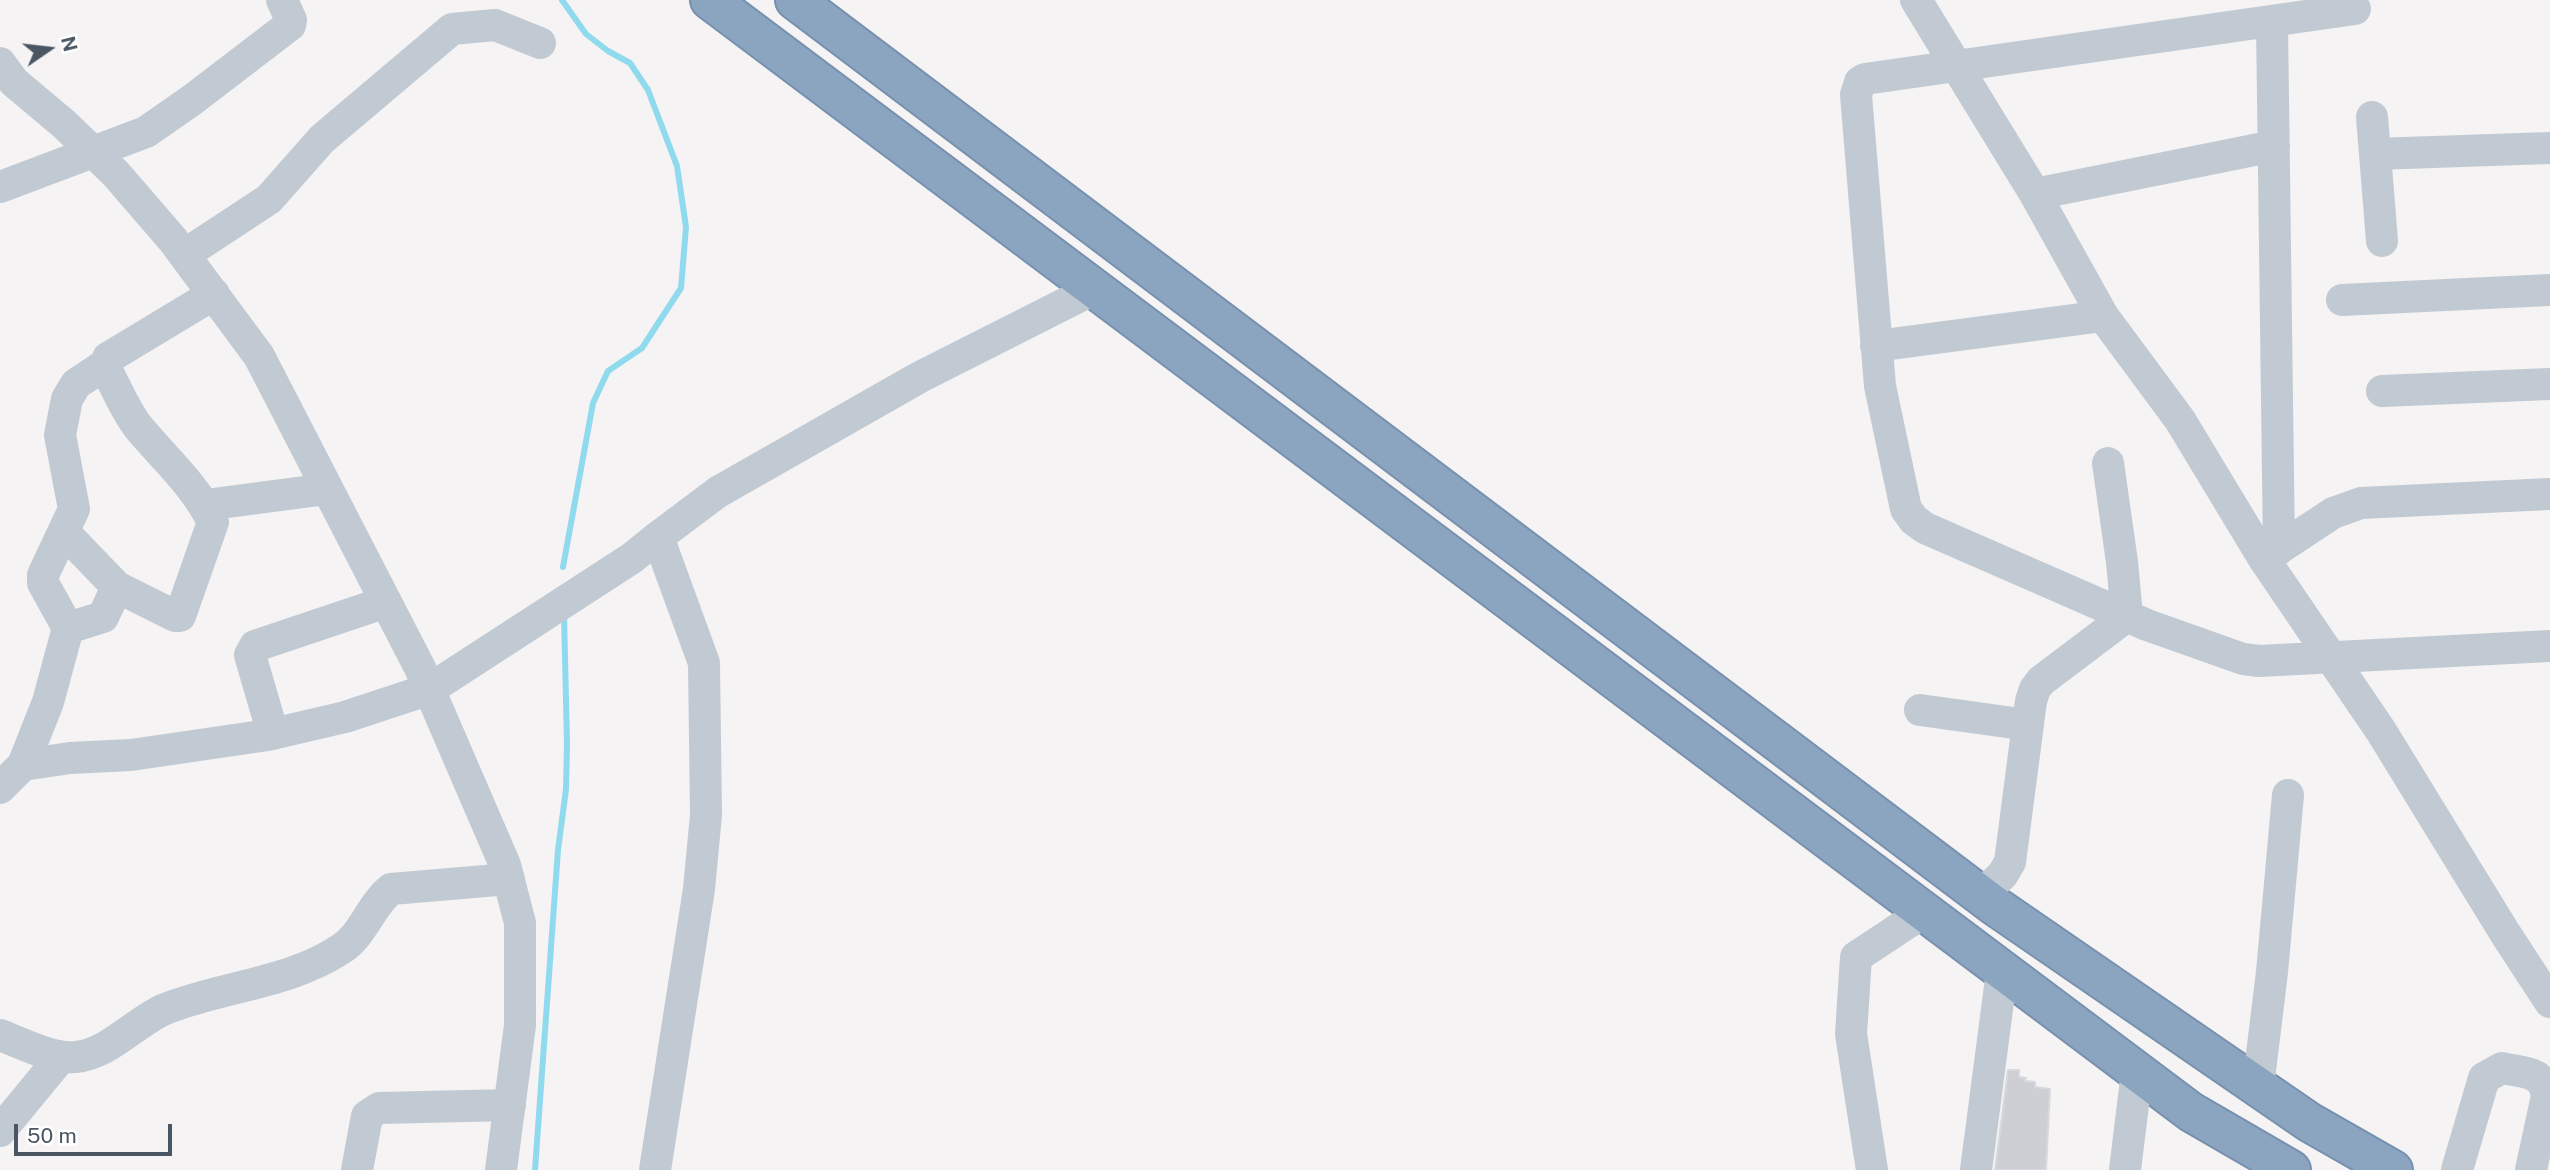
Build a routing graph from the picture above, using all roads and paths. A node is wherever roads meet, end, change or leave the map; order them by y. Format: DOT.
graph roads {
  1 [pos="282,0"];
  2 [pos="710,0"];
  3 [pos="795,0"];
  4 [pos="1916,0"];
  5 [pos="2355,9"];
  6 [pos="2230,13"];
  7 [pos="2272,22"];
  8 [pos="540,43"];
  9 [pos="1,67"];
  10 [pos="1955,67"];
  11 [pos="2372,117"];
  12 [pos="2274,146"];
  13 [pos="2550,148"];
  14 [pos="94,152"];
  15 [pos="2375,154"];
  16 [pos="0,187"];
  17 [pos="2035,194"];
  18 [pos="2382,241"];
  19 [pos="184,255"];
  20 [pos="1089,283"];
  21 [pos="2550,290"];
  22 [pos="214,294"];
  23 [pos="2342,300"];
  24 [pos="2103,316"];
  25 [pos="1876,346"];
  26 [pos="106,365"];
  27 [pos="2550,384"];
  28 [pos="2382,391"];
  29 [pos="2108,463"];
  30 [pos="327,489"];
  31 [pos="2550,494"];
  32 [pos="205,505"];
  33 [pos="64,532"];
  34 [pos="658,537"];
  35 [pos="2272,554"];
  36 [pos="117,587"];
  37 [pos="386,601"];
  38 [pos="2127,616"];
  39 [pos="68,628"];
  40 [pos="2550,646"];
  41 [pos="2330,656"];
  42 [pos="429,689"];
  43 [pos="1920,710"];
  44 [pos="2028,725"];
  45 [pos="273,734"];
  46 [pos="23,765"];
  47 [pos="0,788"];
  48 [pos="2288,795"];
  49 [pos="509,879"];
  50 [pos="1981,896"];
  51 [pos="1924,912"];
  52 [pos="2002,971"];
  53 [pos="2550,1002"];
  54 [pos="0,1035"];
  55 [pos="61,1057"];
  56 [pos="2137,1072"];
  57 [pos="2258,1087"];
  58 [pos="510,1105"];
  59 [pos="0,1131"];
  60 [pos="2270,1164"];
  61 [pos="358,1170"];
  62 [pos="501,1170"];
  63 [pos="654,1170"];
  64 [pos="1872,1170"];
  65 [pos="1976,1170"];
  66 [pos="2125,1170"];
  67 [pos="2393,1170"];
  68 [pos="2457,1170"];
  69 [pos="2531,1170"];
  1 -- 14 [label="street"];
  2 -- 20 [label="highway"];
  3 -- 50 [label="highway"];
  4 -- 10 [label="street"];
  5 -- 7 [label="street"];
  6 -- 7 [label="street"];
  6 -- 10 [label="street"];
  7 -- 12 [label="street"];
  8 -- 19 [label="street"];
  9 -- 14 [label="street"];
  10 -- 17 [label="street"];
  10 -- 25 [label="street"];
  11 -- 15 [label="street"];
  12 -- 17 [label="street"];
  12 -- 35 [label="street"];
  13 -- 15 [label="street"];
  14 -- 16 [label="street"];
  14 -- 19 [label="street"];
  15 -- 18 [label="street"];
  17 -- 24 [label="street"];
  19 -- 22 [label="street"];
  20 -- 34 [label="street"];
  20 -- 51 [label="highway"];
  21 -- 23 [label="street"];
  22 -- 26 [label="street"];
  22 -- 30 [label="street"];
  24 -- 25 [label="street"];
  24 -- 35 [label="street"];
  25 -- 38 [label="street"];
  26 -- 32 [label="street"];
  26 -- 33 [label="street"];
  27 -- 28 [label="street"];
  29 -- 38 [label="street"];
  30 -- 32 [label="street"];
  30 -- 37 [label="street"];
  31 -- 35 [label="street"];
  32 -- 36 [label="street"];
  33 -- 36 [label="street"];
  33 -- 39 [label="street"];
  34 -- 42 [label="street"];
  34 -- 63 [label="street"];
  35 -- 41 [label="street"];
  36 -- 39 [label="street"];
  37 -- 42 [label="street"];
  37 -- 45 [label="street"];
  38 -- 41 [label="street"];
  38 -- 44 [label="street"];
  39 -- 46 [label="street"];
  40 -- 41 [label="street"];
  41 -- 53 [label="street"];
  42 -- 45 [label="street"];
  42 -- 49 [label="street"];
  43 -- 44 [label="street"];
  44 -- 50 [label="street"];
  45 -- 46 [label="street"];
  46 -- 47 [label="street"];
  48 -- 57 [label="street"];
  49 -- 55 [label="street"];
  49 -- 58 [label="street"];
  50 -- 57 [label="highway"];
  51 -- 52 [label="highway"];
  51 -- 64 [label="street"];
  52 -- 56 [label="highway"];
  52 -- 65 [label="street"];
  54 -- 55 [label="street"];
  55 -- 59 [label="street"];
  56 -- 60 [label="highway"];
  56 -- 66 [label="street"];
  57 -- 67 [label="highway"];
  58 -- 61 [label="street"];
  58 -- 62 [label="street"];
  68 -- 69 [label="street"];
}
